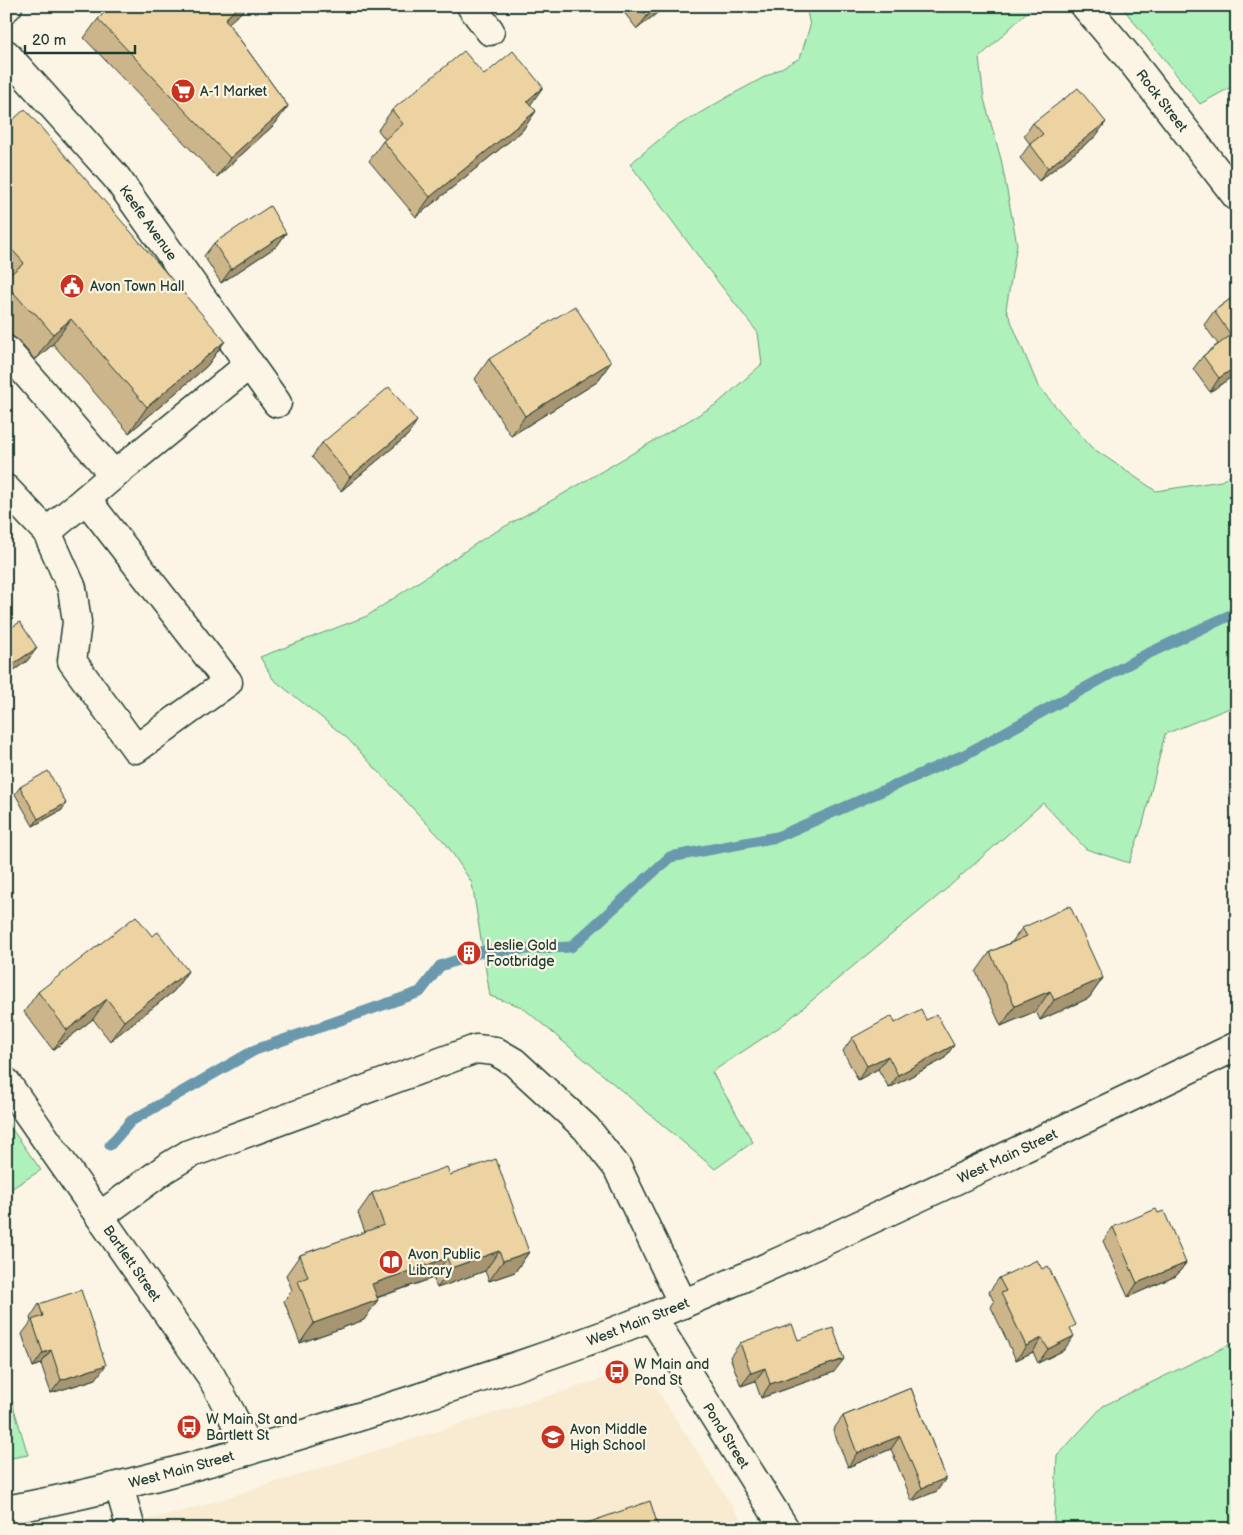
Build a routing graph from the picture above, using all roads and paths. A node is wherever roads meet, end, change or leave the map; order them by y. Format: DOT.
graph roads {
  1 [pos="471,6"];
  2 [pos="1085,6"];
  3 [pos="490,30"];
  4 [pos="6,54"];
  5 [pos="1237,197"];
  6 [pos="6,350"];
  7 [pos="250,364"];
  8 [pos="277,403"];
  9 [pos="114,476"];
  10 [pos="7,491"];
  11 [pos="86,499"];
  12 [pos="47,532"];
  13 [pos="1237,1046"];
  14 [pos="6,1082"];
  15 [pos="100,1216"];
  16 [pos="683,1304"];
  17 [pos="652,1317"];
  18 [pos="249,1451"];
  19 [pos="119,1486"];
  20 [pos="6,1510"];
  21 [pos="131,1529"];
  22 [pos="785,1529"];
  1 -- 3 [label="street"];
  2 -- 5 [label="street, Rock Street"];
  4 -- 7 [label="street, Keefe Avenue"];
  6 -- 9 [label="street"];
  7 -- 8 [label="street, Keefe Avenue"];
  7 -- 9 [label="street"];
  9 -- 11 [label="street"];
  10 -- 12 [label="street"];
  11 -- 12 [label="street"];
  11 -- 12 [label="street"];
  13 -- 16 [label="street, West Main Street"];
  14 -- 15 [label="street, Bartlett Street"];
  15 -- 16 [label="street"];
  15 -- 18 [label="street, Bartlett Street"];
  16 -- 17 [label="street, West Main Street"];
  17 -- 18 [label="street, West Main Street"];
  17 -- 22 [label="street, Pond Street"];
  18 -- 19 [label="street, West Main Street"];
  19 -- 20 [label="street, West Main Street"];
  19 -- 21 [label="street"];
}
